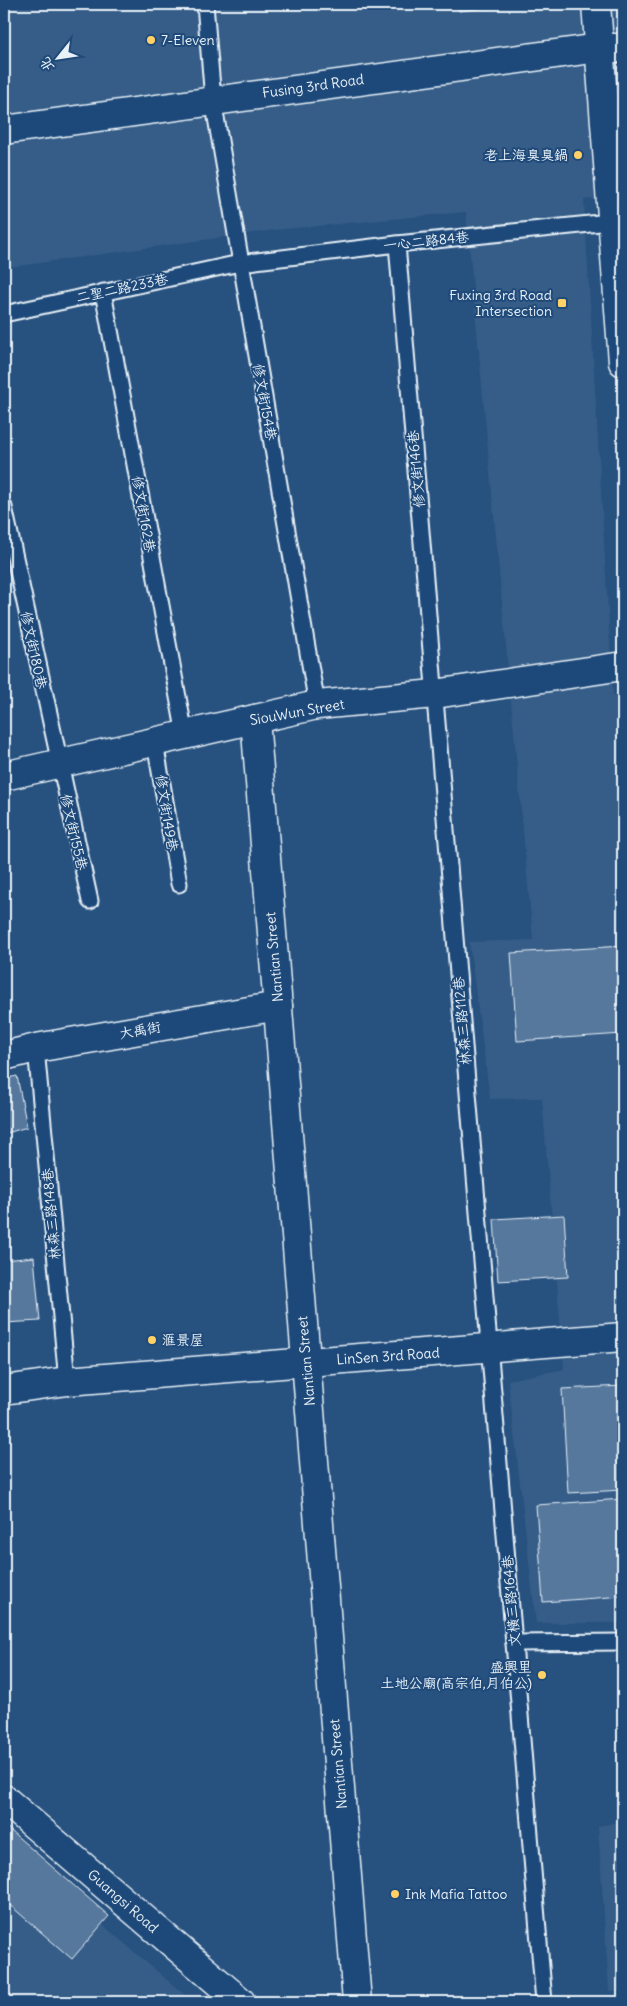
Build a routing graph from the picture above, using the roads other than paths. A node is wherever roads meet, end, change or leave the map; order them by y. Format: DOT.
graph roads {
  1 [pos="204,4"];
  2 [pos="596,4"];
  3 [pos="611,48"];
  4 [pos="213,100"];
  5 [pos="4,130"];
  6 [pos="618,221"];
  7 [pos="397,244"];
  8 [pos="240,263"];
  9 [pos="104,292"];
  10 [pos="4,314"];
  11 [pos="623,362"];
  12 [pos="4,507"];
  13 [pos="623,666"];
  14 [pos="435,694"];
  15 [pos="317,705"];
  16 [pos="255,719"];
  17 [pos="185,735"];
  18 [pos="156,742"];
  19 [pos="59,764"];
  20 [pos="4,776"];
  21 [pos="179,884"];
  22 [pos="90,901"];
  23 [pos="278,1006"];
  24 [pos="36,1048"];
  25 [pos="4,1056"];
  26 [pos="623,1337"];
  27 [pos="490,1349"];
  28 [pos="306,1362"];
  29 [pos="67,1381"];
  30 [pos="4,1390"];
  31 [pos="623,1642"];
  32 [pos="514,1644"];
  33 [pos="4,1799"];
  34 [pos="242,2002"];
  35 [pos="357,2002"];
  36 [pos="544,2002"];
  1 -- 4 [label="lane, 修文街154巷"];
  2 -- 3 [label="street"];
  3 -- 4 [label="street, Fusing 3rd Road"];
  3 -- 6 [label="street"];
  4 -- 5 [label="street, Fusing 3rd Road"];
  4 -- 8 [label="lane, 修文街154巷"];
  6 -- 7 [label="lane, 一心二路84巷"];
  6 -- 11 [label="street"];
  7 -- 8 [label="lane, 一心二路84巷"];
  7 -- 14 [label="lane, 修文街146巷"];
  8 -- 9 [label="lane, 二聖二路233巷"];
  8 -- 15 [label="lane, 修文街154巷"];
  9 -- 10 [label="lane, 二聖二路233巷"];
  9 -- 17 [label="lane, 修文街162巷"];
  12 -- 19 [label="lane, 修文街180巷"];
  13 -- 14 [label="street, SiouWun Street"];
  14 -- 15 [label="street, SiouWun Street"];
  14 -- 27 [label="lane, 林森三路112巷"];
  15 -- 16 [label="street, SiouWun Street"];
  16 -- 17 [label="street, SiouWun Street"];
  16 -- 23 [label="street, Nantian Street"];
  17 -- 18 [label="street, SiouWun Street"];
  18 -- 19 [label="street, SiouWun Street"];
  18 -- 21 [label="lane, 修文街149巷"];
  19 -- 20 [label="street, SiouWun Street"];
  19 -- 22 [label="lane, 修文街155巷"];
  23 -- 24 [label="street, 大禹街"];
  23 -- 28 [label="street, Nantian Street"];
  24 -- 25 [label="street, 大禹街"];
  24 -- 29 [label="lane, 林森三路148巷"];
  26 -- 27 [label="street, LinSen 3rd Road"];
  27 -- 28 [label="street, LinSen 3rd Road"];
  27 -- 32 [label="lane, 文橫三路164巷"];
  28 -- 29 [label="street, LinSen 3rd Road"];
  28 -- 35 [label="street, Nantian Street"];
  29 -- 30 [label="street, LinSen 3rd Road"];
  31 -- 32 [label="lane"];
  32 -- 36 [label="lane, 文橫三路164巷"];
  33 -- 34 [label="street, Guangsi Road"];
}
